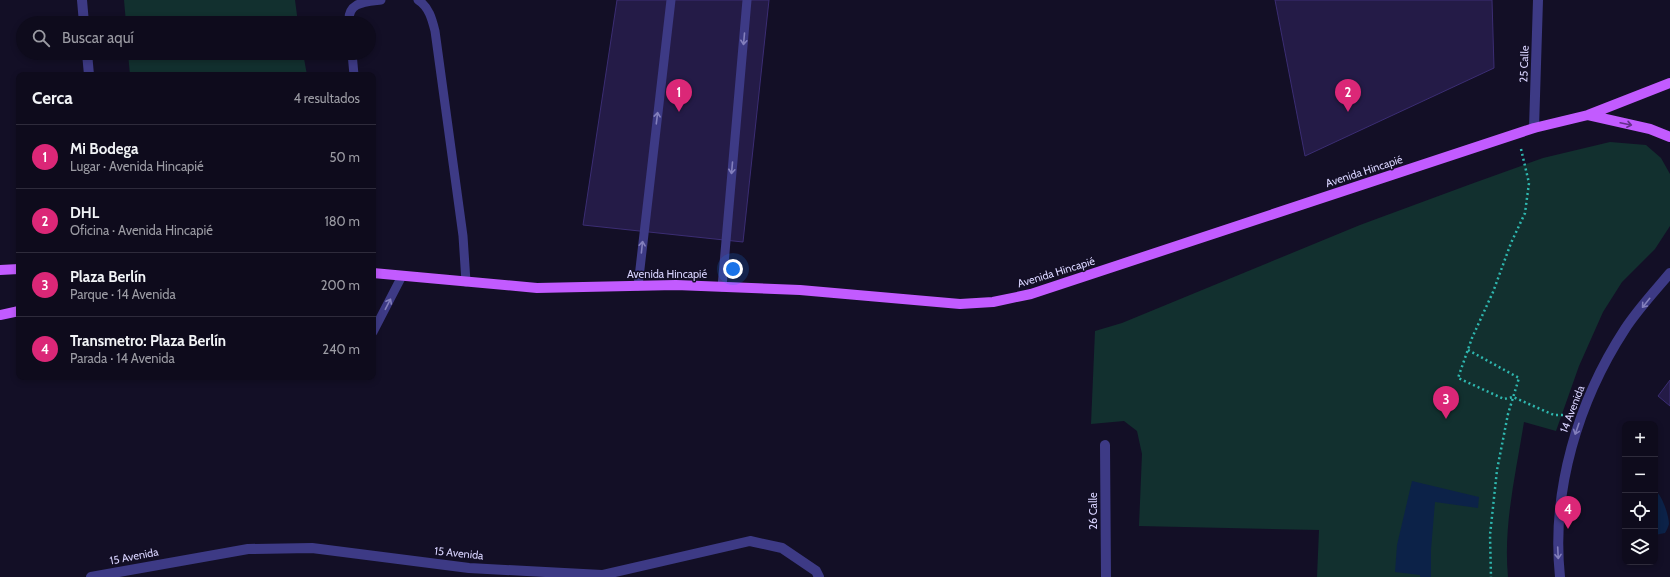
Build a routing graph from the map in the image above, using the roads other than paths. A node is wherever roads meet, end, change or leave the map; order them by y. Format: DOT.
graph roads {
  1 [pos="82,0"];
  2 [pos="381,0"];
  3 [pos="418,0"];
  4 [pos="671,0"];
  5 [pos="747,0"];
  6 [pos="1538,0"];
  7 [pos="83,16"];
  8 [pos="348,16"];
  9 [pos="88,60"];
  10 [pos="353,60"];
  11 [pos="89,72"];
  12 [pos="354,72"];
  13 [pos="1670,83"];
  14 [pos="1588,116"];
  15 [pos="1534,128"];
  16 [pos="1670,137"];
  17 [pos="16,268"];
  18 [pos="0,270"];
  19 [pos="376,273"];
  20 [pos="1670,273"];
  21 [pos="402,276"];
  22 [pos="466,282"];
  23 [pos="638,286"];
  24 [pos="722,287"];
  25 [pos="16,312"];
  26 [pos="0,315"];
  27 [pos="376,326"];
  28 [pos="1105,445"];
  29 [pos="817,574"];
  30 [pos="91,577"];
  31 [pos="1106,577"];
  32 [pos="1560,577"];
  1 -- 7 [label="street"];
  2 -- 8 [label="lane"];
  3 -- 22 [label="lane"];
  23 -- 4 [label="lane, one-way"];
  5 -- 24 [label="lane, one-way"];
  6 -- 15 [label="street, 25 Calle"];
  9 -- 11 [label="street"];
  10 -- 12 [label="lane"];
  13 -- 14 [label="main road, Avenida Hincapié"];
  14 -- 15 [label="main road, Avenida Hincapié"];
  14 -- 16 [label="main road, one-way"];
  15 -- 24 [label="main road, Avenida Hincapié"];
  17 -- 18 [label="main road"];
  19 -- 21 [label="main road, Avenida Hincapié"];
  20 -- 32 [label="street, 14 Avenida, one-way"];
  21 -- 22 [label="main road, Avenida Hincapié"];
  27 -- 21 [label="lane, one-way"];
  22 -- 23 [label="main road, Avenida Hincapié"];
  23 -- 24 [label="main road, Avenida Hincapié"];
  25 -- 26 [label="main road"];
  28 -- 31 [label="street, 26 Calle"];
  29 -- 30 [label="street, 15 Avenida"];
}
